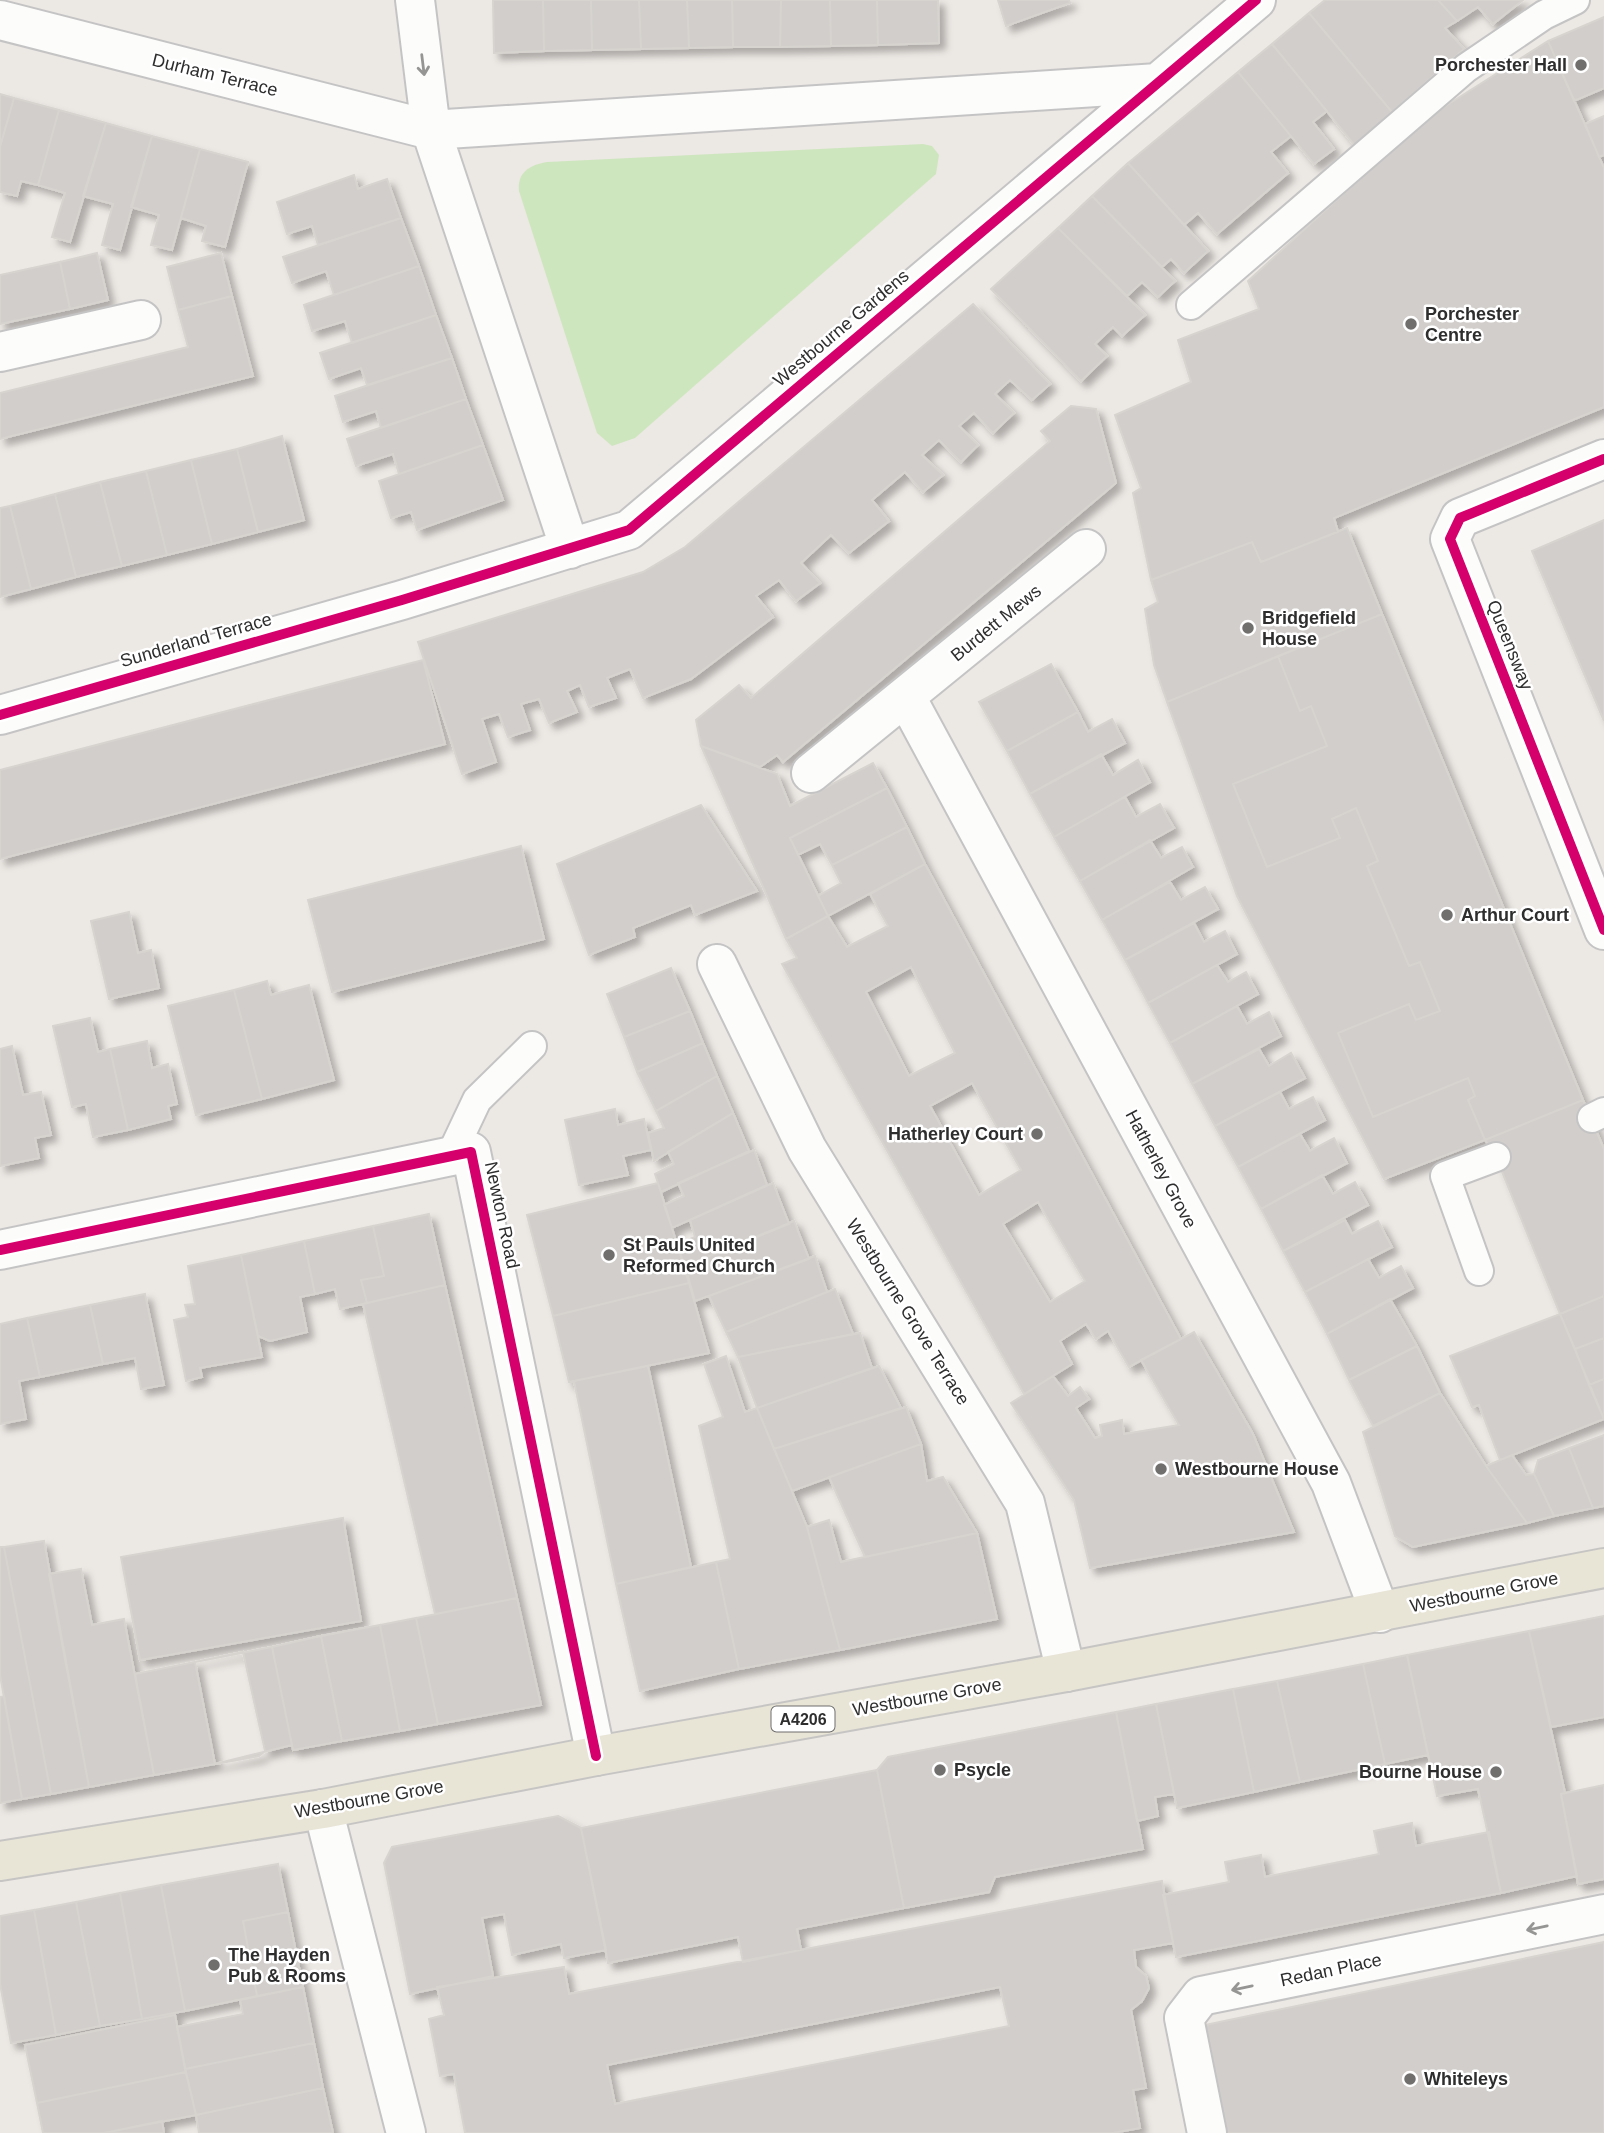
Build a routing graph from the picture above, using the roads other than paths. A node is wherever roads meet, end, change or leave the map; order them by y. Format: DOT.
graph roads {
  1 [pos="415,0"];
  2 [pos="1256,0"];
  3 [pos="1575,0"];
  4 [pos="0,20"];
  5 [pos="1158,83"];
  6 [pos="431,130"];
  7 [pos="1191,305"];
  8 [pos="141,320"];
  9 [pos="0,352"];
  10 [pos="1604,459"];
  11 [pos="570,549"];
  12 [pos="1086,549"];
  13 [pos="402,600"];
  14 [pos="905,697"];
  15 [pos="0,715"];
  16 [pos="811,773"];
  17 [pos="1604,930"];
  18 [pos="717,964"];
  19 [pos="532,1046"];
  20 [pos="450,1157"];
  21 [pos="1496,1157"];
  22 [pos="0,1250"];
  23 [pos="1479,1271"];
  24 [pos="1604,1568"];
  25 [pos="1380,1613"];
  26 [pos="1066,1672"];
  27 [pos="596,1756"];
  28 [pos="323,1808"];
  29 [pos="0,1861"];
  30 [pos="1604,1914"];
  31 [pos="406,2133"];
  32 [pos="1207,2133"];
  1 -- 6 [label="street, one-way"];
  2 -- 5 [label="street, Westbourne Gardens"];
  3 -- 7 [label="lane"];
  4 -- 6 [label="street, Durham Terrace"];
  5 -- 6 [label="street"];
  5 -- 11 [label="street, Westbourne Gardens"];
  6 -- 11 [label="street"];
  8 -- 9 [label="street"];
  10 -- 17 [label="street, Queensway"];
  11 -- 13 [label="street, Westbourne Gardens"];
  12 -- 14 [label="street, Burdett Mews"];
  13 -- 15 [label="street, Sunderland Terrace"];
  14 -- 16 [label="street, Burdett Mews"];
  14 -- 25 [label="street, Hatherley Grove"];
  18 -- 26 [label="street, Westbourne Grove Terrace"];
  19 -- 20 [label="lane"];
  20 -- 22 [label="street"];
  20 -- 27 [label="street, Newton Road"];
  21 -- 23 [label="lane"];
  24 -- 25 [label="main road, Westbourne Grove / A4206"];
  25 -- 26 [label="main road, Westbourne Grove / A4206"];
  26 -- 27 [label="main road, Westbourne Grove / A4206"];
  27 -- 28 [label="main road, Westbourne Grove / A4206"];
  28 -- 29 [label="main road, Westbourne Grove / A4206"];
  28 -- 31 [label="street"];
  30 -- 32 [label="street, Redan Place, one-way"];
}
